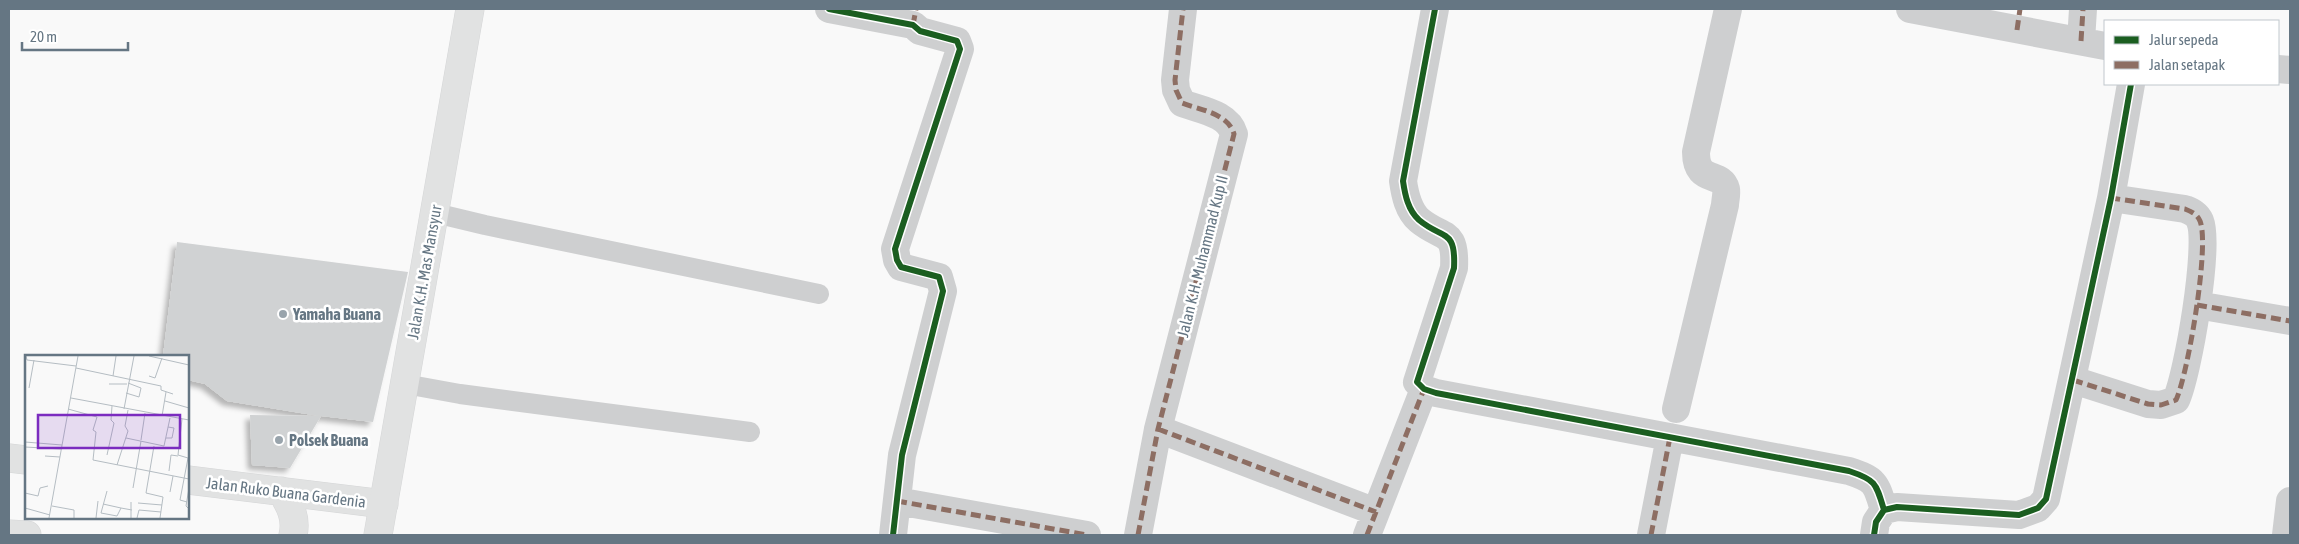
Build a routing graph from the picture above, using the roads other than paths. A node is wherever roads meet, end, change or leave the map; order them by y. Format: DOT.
graph roads {
  1 [pos="470,9"];
  2 [pos="829,9"];
  3 [pos="1184,9"];
  4 [pos="1435,9"];
  5 [pos="1728,9"];
  6 [pos="1910,9"];
  7 [pos="2083,9"];
  8 [pos="914,17"];
  9 [pos="2018,19"];
  10 [pos="2093,44"];
  11 [pos="2131,85"];
  12 [pos="2111,198"];
  13 [pos="435,213"];
  14 [pos="819,294"];
  15 [pos="2197,305"];
  16 [pos="2290,321"];
  17 [pos="2073,380"];
  18 [pos="404,384"];
  19 [pos="1424,389"];
  20 [pos="1676,409"];
  21 [pos="1158,429"];
  22 [pos="750,432"];
  23 [pos="1670,437"];
  24 [pos="9,458"];
  25 [pos="25,460"];
  26 [pos="189,480"];
  27 [pos="281,491"];
  28 [pos="897,501"];
  29 [pos="2290,501"];
  30 [pos="384,504"];
  31 [pos="1884,510"];
  32 [pos="1371,524"];
  33 [pos="9,534"];
  34 [pos="27,535"];
  35 [pos="293,535"];
  36 [pos="378,535"];
  37 [pos="893,535"];
  38 [pos="1087,535"];
  39 [pos="1138,535"];
  40 [pos="1652,535"];
  41 [pos="1874,535"];
  42 [pos="2286,535"];
  1 -- 13 [label="main road, Jalan K.H. Mas Mansyur"];
  2 -- 8 [label="street"];
  3 -- 21 [label="street, Jalan K.H. Muhammad Kup II"];
  4 -- 19 [label="street"];
  5 -- 20 [label="street"];
  6 -- 9 [label="street"];
  7 -- 10 [label="street"];
  8 -- 28 [label="street"];
  9 -- 10 [label="street"];
  11 -- 12 [label="street"];
  12 -- 15 [label="street"];
  12 -- 17 [label="street"];
  13 -- 14 [label="lane"];
  13 -- 18 [label="main road, Jalan K.H. Mas Mansyur"];
  15 -- 16 [label="street"];
  15 -- 17 [label="street"];
  17 -- 31 [label="street"];
  18 -- 22 [label="lane"];
  18 -- 30 [label="main road, Jalan K.H. Mas Mansyur"];
  19 -- 23 [label="street"];
  19 -- 32 [label="street"];
  21 -- 32 [label="street"];
  21 -- 39 [label="street, Jalan K.H. Muhammad Kup II"];
  23 -- 31 [label="street"];
  23 -- 40 [label="street"];
  24 -- 25 [label="main road"];
  26 -- 27 [label="main road, Jalan Ruko Buana Gardenia"];
  27 -- 30 [label="main road, Jalan Ruko Buana Gardenia"];
  27 -- 35 [label="main road"];
  28 -- 37 [label="street"];
  28 -- 38 [label="street"];
  29 -- 42 [label="street"];
  30 -- 36 [label="main road, Jalan K.H. Mas Mansyur"];
  31 -- 41 [label="street"];
  33 -- 34 [label="main road"];
}
